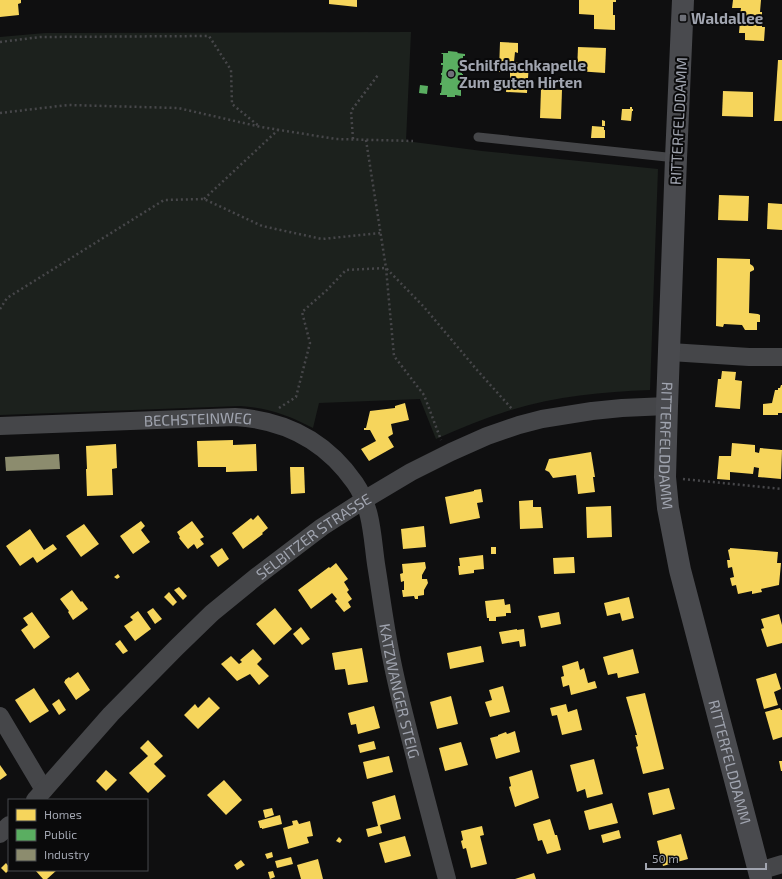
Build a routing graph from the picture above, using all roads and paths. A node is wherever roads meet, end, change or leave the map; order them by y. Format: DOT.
graph roads {
  1 [pos="683,0"];
  2 [pos="0,42"];
  3 [pos="378,75"];
  4 [pos="0,113"];
  5 [pos="261,128"];
  6 [pos="278,130"];
  7 [pos="478,138"];
  8 [pos="353,139"];
  9 [pos="366,140"];
  10 [pos="413,141"];
  11 [pos="676,158"];
  12 [pos="204,199"];
  13 [pos="381,233"];
  14 [pos="386,268"];
  15 [pos="0,309"];
  16 [pos="670,352"];
  17 [pos="782,357"];
  18 [pos="667,406"];
  19 [pos="262,420"];
  20 [pos="519,425"];
  21 [pos="0,426"];
  22 [pos="447,454"];
  23 [pos="676,478"];
  24 [pos="782,489"];
  25 [pos="364,500"];
  26 [pos="0,716"];
  27 [pos="39,795"];
  28 [pos="8,826"];
  29 [pos="0,834"];
  30 [pos="782,864"];
  31 [pos="760,875"];
  32 [pos="447,879"];
  1 -- 11 [label="main road, RITTERFELDDAMM"];
  2 -- 5 [label="path"];
  3 -- 8 [label="path"];
  4 -- 5 [label="path"];
  5 -- 6 [label="path"];
  6 -- 8 [label="path"];
  6 -- 12 [label="path"];
  7 -- 11 [label="lane"];
  8 -- 9 [label="path"];
  9 -- 10 [label="path"];
  9 -- 13 [label="path"];
  11 -- 16 [label="main road, RITTERFELDDAMM"];
  12 -- 13 [label="path"];
  12 -- 15 [label="path"];
  13 -- 14 [label="path"];
  14 -- 19 [label="path"];
  14 -- 20 [label="path"];
  14 -- 22 [label="path"];
  16 -- 17 [label="street"];
  16 -- 18 [label="main road, RITTERFELDDAMM"];
  18 -- 20 [label="street, SELBITZER STRASSE"];
  18 -- 31 [label="main road, RITTERFELDDAMM"];
  19 -- 21 [label="street, BECHSTEINWEG"];
  19 -- 25 [label="street, BECHSTEINWEG"];
  20 -- 22 [label="street, SELBITZER STRASSE"];
  22 -- 25 [label="street, SELBITZER STRASSE"];
  23 -- 24 [label="path"];
  25 -- 27 [label="street, SELBITZER STRASSE"];
  25 -- 32 [label="street, KATZWANGER STEIG"];
  26 -- 27 [label="street"];
  28 -- 29 [label="street"];
  30 -- 31 [label="street"];
}
